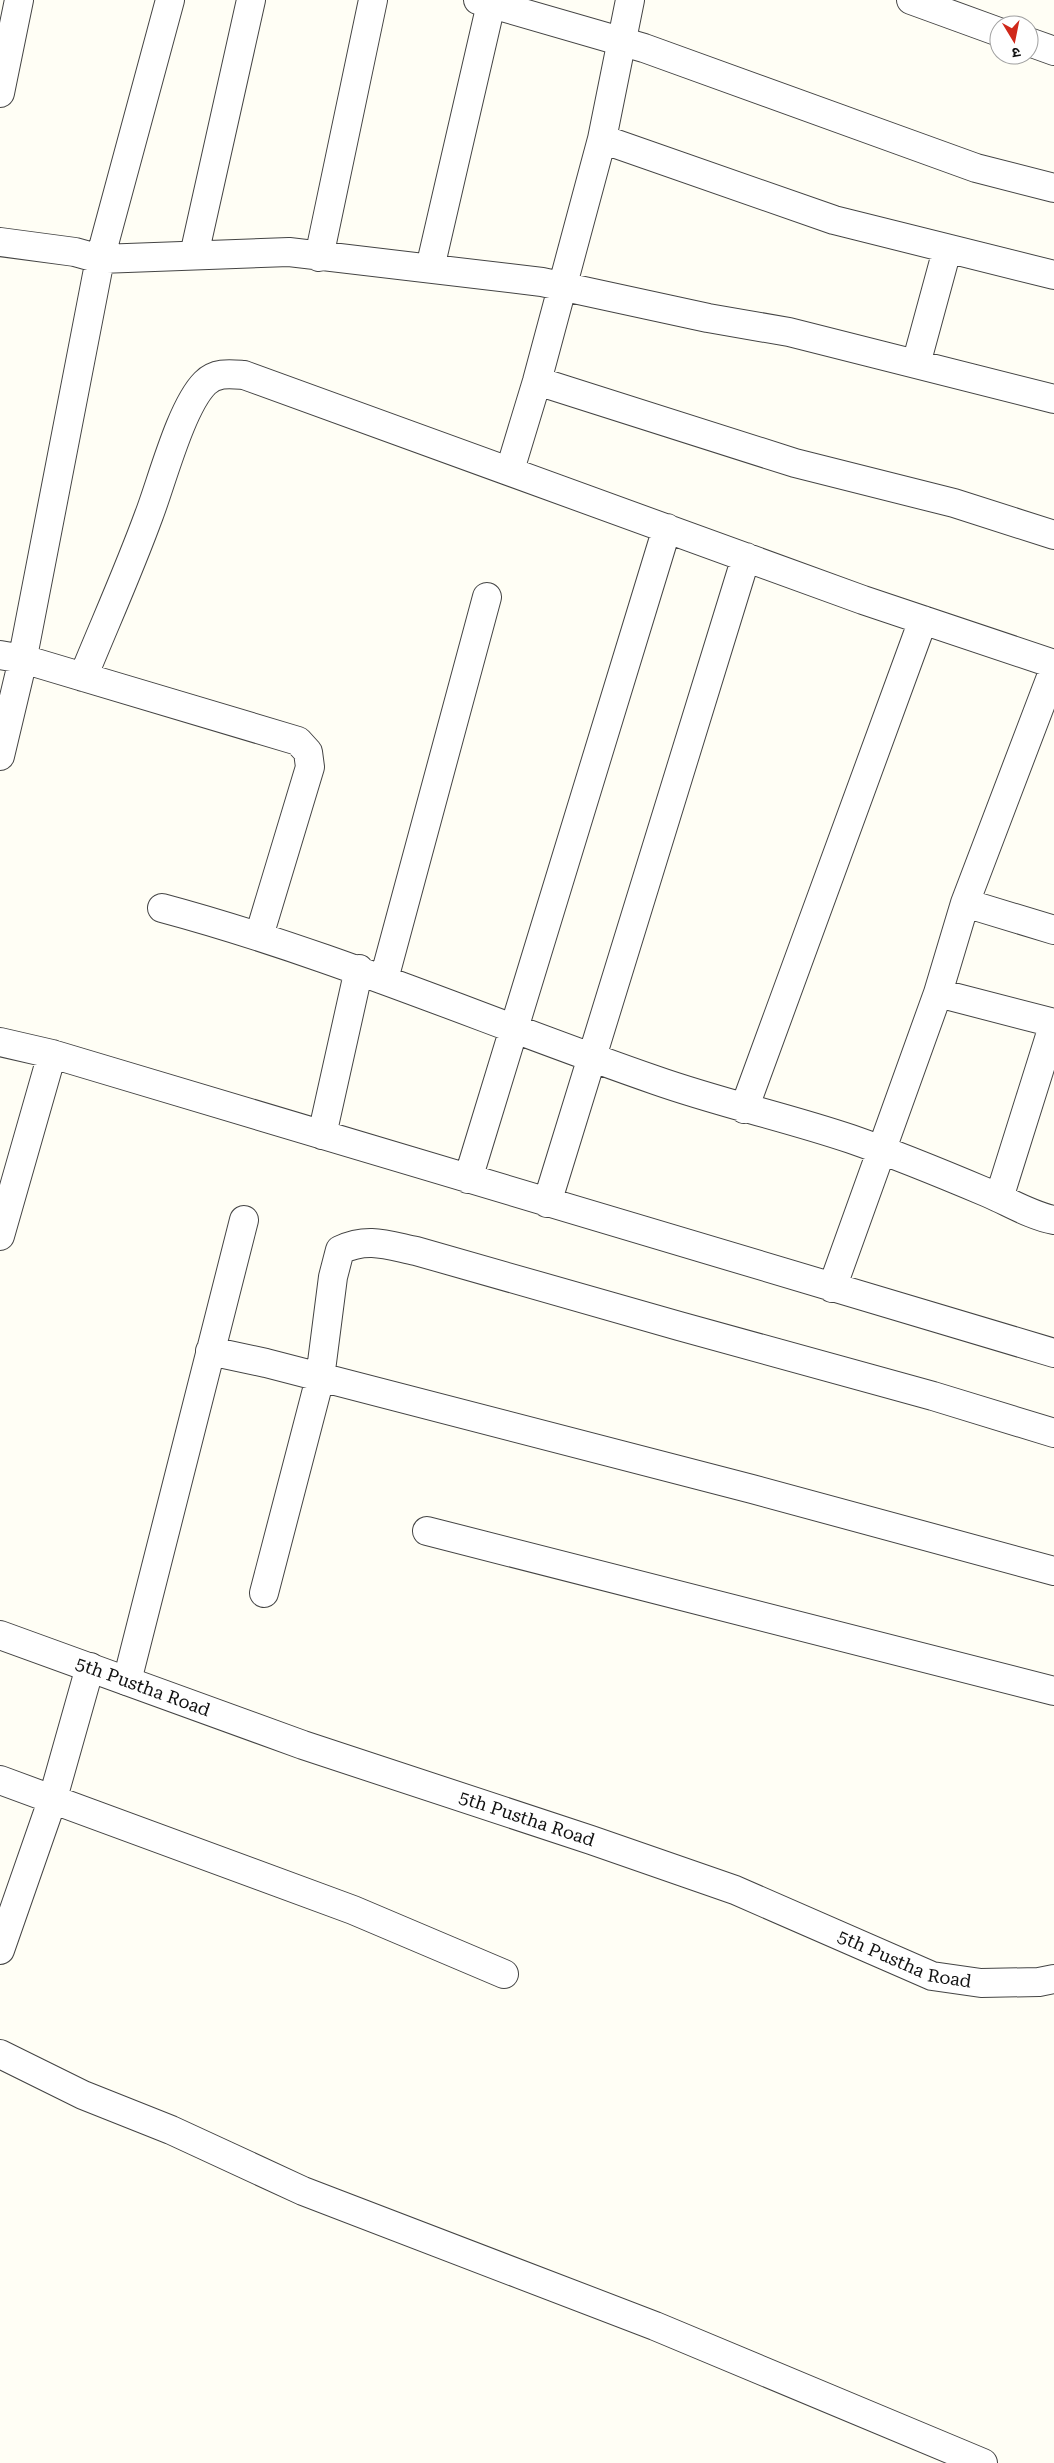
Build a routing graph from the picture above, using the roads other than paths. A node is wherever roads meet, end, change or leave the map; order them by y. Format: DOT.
graph roads {
  1 [pos="19,0"];
  2 [pos="170,0"];
  3 [pos="252,0"];
  4 [pos="373,0"];
  5 [pos="630,0"];
  6 [pos="911,0"];
  7 [pos="485,2"];
  8 [pos="989,28"];
  9 [pos="621,42"];
  10 [pos="1039,46"];
  11 [pos="1054,51"];
  12 [pos="0,93"];
  13 [pos="602,139"];
  14 [pos="1054,188"];
  15 [pos="0,242"];
  16 [pos="947,250"];
  17 [pos="194,256"];
  18 [pos="319,257"];
  19 [pos="100,259"];
  20 [pos="430,268"];
  21 [pos="1054,275"];
  22 [pos="562,286"];
  23 [pos="916,364"];
  24 [pos="536,381"];
  25 [pos="1054,399"];
  26 [pos="510,470"];
  27 [pos="667,528"];
  28 [pos="1054,535"];
  29 [pos="746,557"];
  30 [pos="487,597"];
  31 [pos="923,620"];
  32 [pos="11,657"];
  33 [pos="1054,664"];
  34 [pos="1054,668"];
  35 [pos="83,677"];
  36 [pos="0,756"];
  37 [pos="964,903"];
  38 [pos="162,908"];
  39 [pos="1053,927"];
  40 [pos="260,936"];
  41 [pos="359,969"];
  42 [pos="384,979"];
  43 [pos="938,993"];
  44 [pos="1054,1023"];
  45 [pos="515,1030"];
  46 [pos="0,1042"];
  47 [pos="52,1054"];
  48 [pos="591,1057"];
  49 [pos="744,1109"];
  50 [pos="322,1135"];
  51 [pos="882,1151"];
  52 [pos="468,1179"];
  53 [pos="8,1182"];
  54 [pos="999,1198"];
  55 [pos="547,1203"];
  56 [pos="244,1220"];
  57 [pos="1054,1220"];
  58 [pos="0,1236"];
  59 [pos="832,1288"];
  60 [pos="210,1351"];
  61 [pos="1054,1353"];
  62 [pos="320,1378"];
  63 [pos="1054,1433"];
  64 [pos="427,1530"];
  65 [pos="1054,1571"];
  66 [pos="264,1593"];
  67 [pos="0,1635"];
  68 [pos="90,1667"];
  69 [pos="127,1681"];
  70 [pos="1054,1691"];
  71 [pos="0,1780"];
  72 [pos="53,1798"];
  73 [pos="0,1950"];
  74 [pos="504,1974"];
  75 [pos="1054,1979"];
  76 [pos="0,2054"];
  77 [pos="983,2463"];
  1 -- 12 [label="street"];
  2 -- 19 [label="street"];
  3 -- 17 [label="street"];
  4 -- 18 [label="street"];
  5 -- 9 [label="street"];
  6 -- 8 [label="street"];
  7 -- 9 [label="street"];
  7 -- 20 [label="street"];
  9 -- 13 [label="street"];
  9 -- 14 [label="street"];
  10 -- 11 [label="street"];
  13 -- 16 [label="street"];
  13 -- 22 [label="street"];
  15 -- 19 [label="street"];
  16 -- 21 [label="street"];
  16 -- 23 [label="street"];
  17 -- 18 [label="street"];
  17 -- 19 [label="street"];
  18 -- 20 [label="street"];
  19 -- 32 [label="street"];
  20 -- 22 [label="street"];
  22 -- 23 [label="street"];
  22 -- 24 [label="street"];
  23 -- 25 [label="street"];
  24 -- 26 [label="street"];
  24 -- 28 [label="street"];
  26 -- 27 [label="street"];
  26 -- 35 [label="street"];
  27 -- 29 [label="street"];
  27 -- 45 [label="street"];
  29 -- 31 [label="street"];
  29 -- 48 [label="street"];
  30 -- 42 [label="street"];
  31 -- 33 [label="street"];
  31 -- 49 [label="street"];
  32 -- 35 [label="street"];
  32 -- 36 [label="street"];
  34 -- 37 [label="street"];
  35 -- 40 [label="street"];
  37 -- 39 [label="street"];
  37 -- 43 [label="street"];
  38 -- 40 [label="street"];
  40 -- 41 [label="street"];
  41 -- 42 [label="street"];
  41 -- 50 [label="street"];
  42 -- 45 [label="street"];
  43 -- 44 [label="street"];
  43 -- 51 [label="street"];
  44 -- 54 [label="street"];
  45 -- 48 [label="street"];
  45 -- 52 [label="street"];
  46 -- 47 [label="street"];
  47 -- 50 [label="street"];
  47 -- 53 [label="street"];
  48 -- 49 [label="street"];
  48 -- 55 [label="street"];
  49 -- 51 [label="street"];
  50 -- 52 [label="street"];
  51 -- 54 [label="street"];
  51 -- 59 [label="street"];
  52 -- 55 [label="street"];
  53 -- 58 [label="street"];
  54 -- 57 [label="street"];
  55 -- 59 [label="street"];
  56 -- 60 [label="street"];
  59 -- 61 [label="street"];
  60 -- 62 [label="street"];
  60 -- 69 [label="street"];
  62 -- 63 [label="street"];
  62 -- 65 [label="street"];
  62 -- 66 [label="street"];
  64 -- 70 [label="street"];
  67 -- 68 [label="street, 5th Pustha Road"];
  68 -- 69 [label="street, 5th Pustha Road"];
  68 -- 72 [label="street"];
  69 -- 75 [label="street, 5th Pustha Road"];
  71 -- 72 [label="street"];
  72 -- 73 [label="street"];
  72 -- 74 [label="street"];
  76 -- 77 [label="street"];
}
